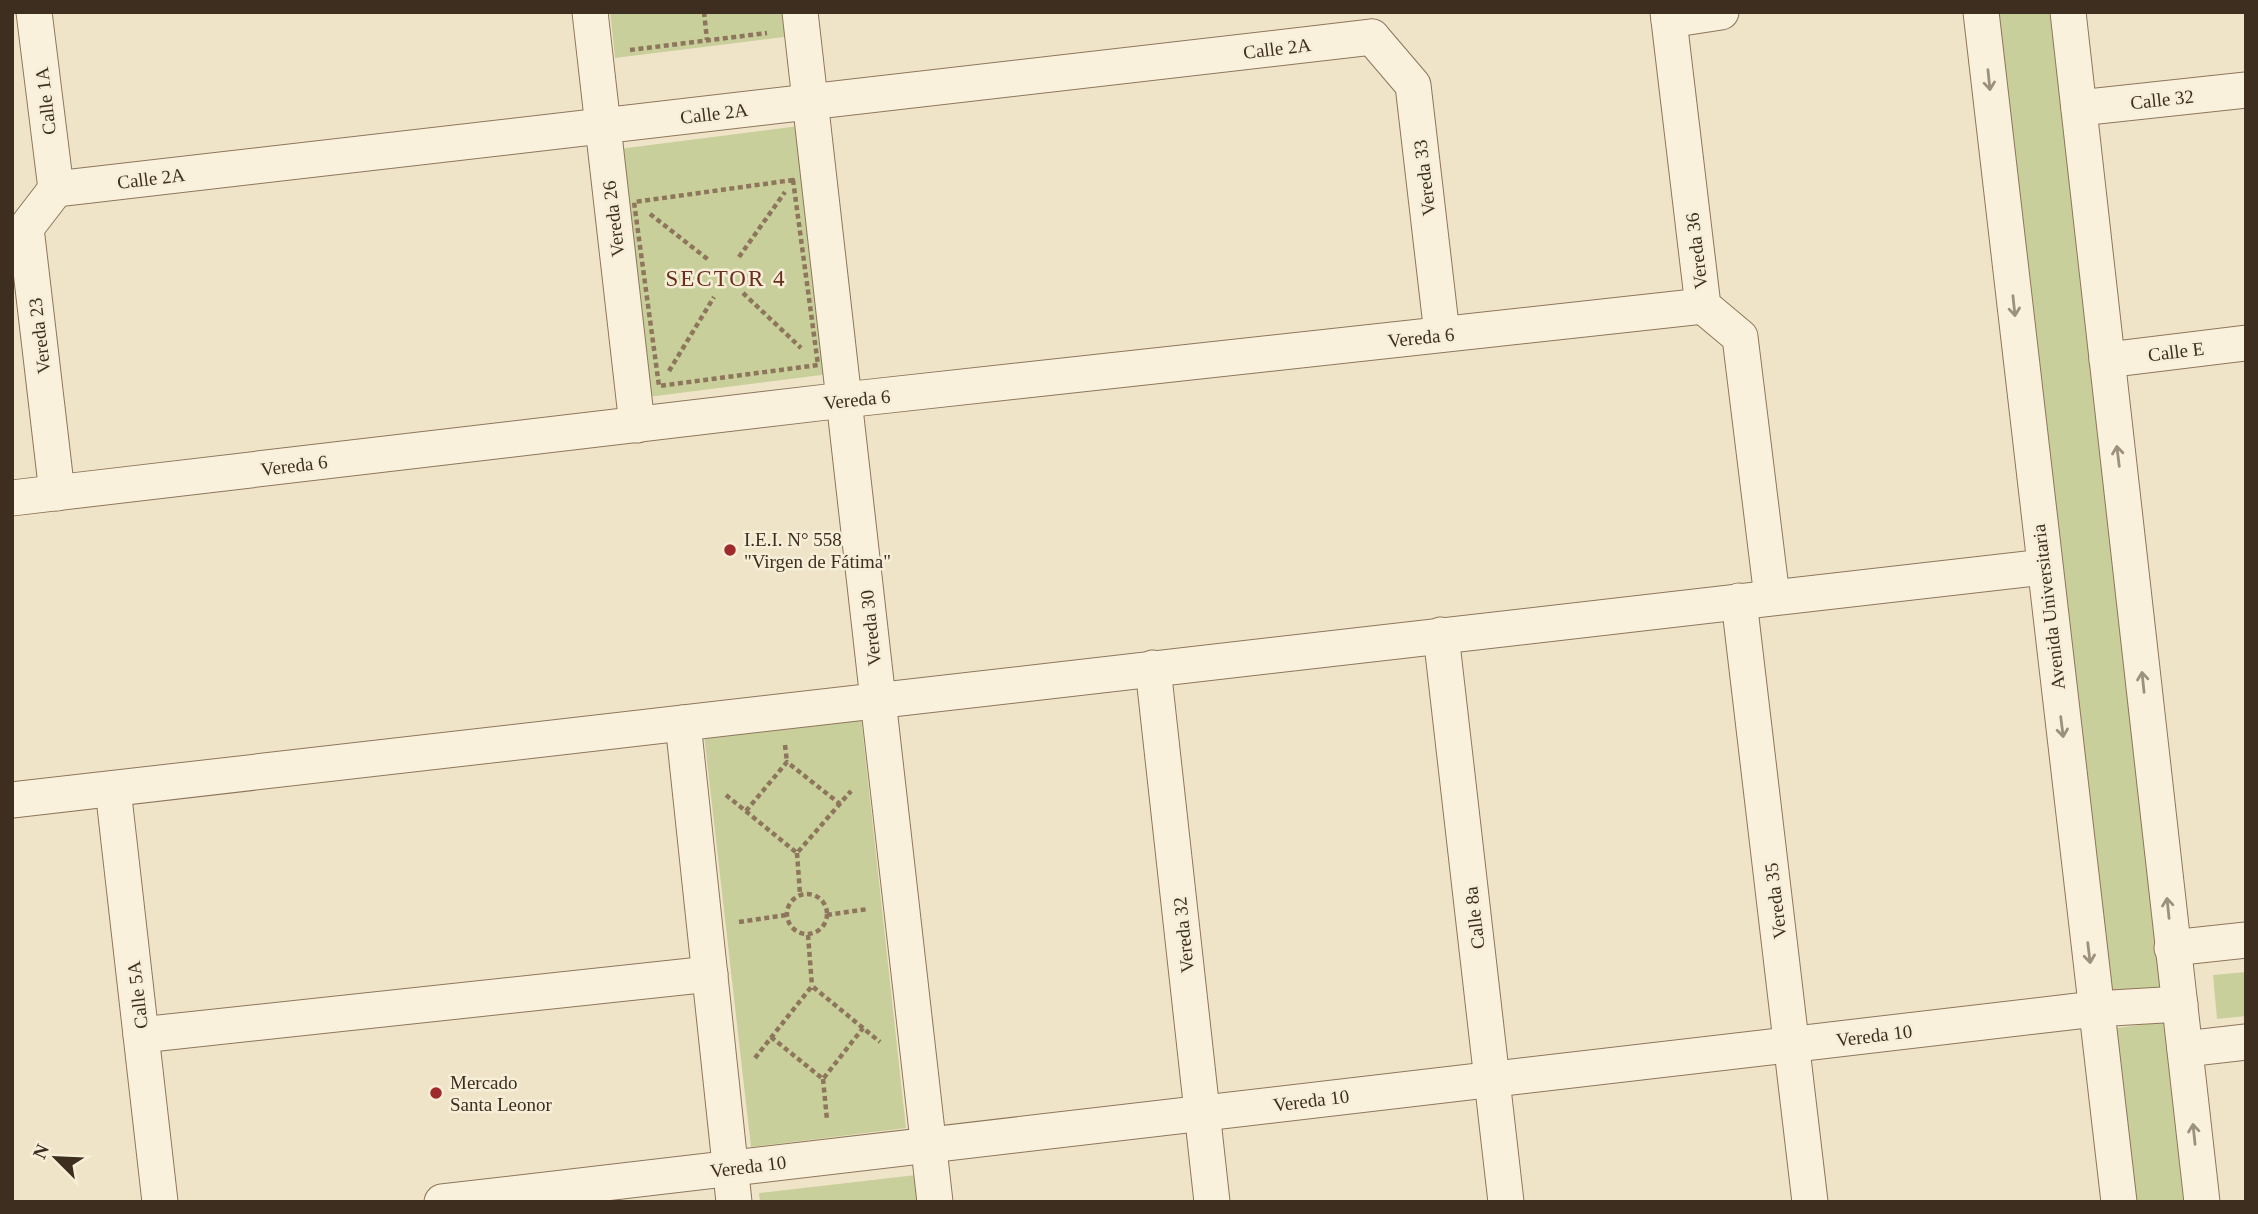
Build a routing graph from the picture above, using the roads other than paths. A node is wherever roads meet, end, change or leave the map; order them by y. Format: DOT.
graph roads {
  1 [pos="34,12"];
  2 [pos="590,12"];
  3 [pos="800,12"];
  4 [pos="1721,12"];
  5 [pos="1981,12"];
  6 [pos="2068,12"];
  7 [pos="1668,16"];
  8 [pos="1371,25"];
  9 [pos="2246,90"];
  10 [pos="810,102"];
  11 [pos="2079,108"];
  12 [pos="602,126"];
  13 [pos="56,189"];
  14 [pos="1703,306"];
  15 [pos="1442,334"];
  16 [pos="2246,343"];
  17 [pos="2107,360"];
  18 [pos="844,400"];
  19 [pos="637,425"];
  20 [pos="57,493"];
  21 [pos="12,498"];
  22 [pos="2043,567"];
  23 [pos="1756,599"];
  24 [pos="1441,635"];
  25 [pos="1153,668"];
  26 [pos="878,700"];
  27 [pos="683,723"];
  28 [pos="113,789"];
  29 [pos="12,800"];
  30 [pos="2246,940"];
  31 [pos="2172,948"];
  32 [pos="710,974"];
  33 [pos="2180,1004"];
  34 [pos="2095,1009"];
  35 [pos="141,1035"];
  36 [pos="2246,1042"];
  37 [pos="1791,1044"];
  38 [pos="2185,1049"];
  39 [pos="1492,1079"];
  40 [pos="1202,1113"];
  41 [pos="928,1145"];
  42 [pos="732,1185"];
  43 [pos="160,1202"];
  44 [pos="442,1202"];
  45 [pos="935,1202"];
  46 [pos="1212,1202"];
  47 [pos="1506,1202"];
  48 [pos="1810,1202"];
  49 [pos="2119,1202"];
  50 [pos="2202,1202"];
  1 -- 13 [label="street, Calle 1A"];
  2 -- 12 [label="street, Vereda 26"];
  3 -- 10 [label="street, Vereda 30"];
  4 -- 7 [label="street"];
  5 -- 22 [label="street, Avenida Universitaria, one-way"];
  6 -- 11 [label="street"];
  7 -- 14 [label="street, Vereda 36"];
  8 -- 10 [label="street, Calle 2A"];
  8 -- 15 [label="street, Vereda 33"];
  9 -- 11 [label="street, Calle 32"];
  10 -- 12 [label="street, Calle 2A"];
  10 -- 18 [label="street, Vereda 30"];
  11 -- 17 [label="street"];
  12 -- 13 [label="street, Calle 2A"];
  12 -- 19 [label="street, Vereda 26"];
  13 -- 20 [label="street, Vereda 23"];
  14 -- 15 [label="street, Vereda 6"];
  14 -- 23 [label="street, Vereda 36"];
  15 -- 18 [label="street, Vereda 6"];
  16 -- 17 [label="street, Calle E"];
  31 -- 17 [label="street, one-way"];
  18 -- 19 [label="street, Vereda 6"];
  18 -- 26 [label="street, Vereda 30"];
  19 -- 20 [label="street, Vereda 6"];
  20 -- 21 [label="street, Vereda 6"];
  22 -- 23 [label="street"];
  22 -- 34 [label="street, Avenida Universitaria, one-way"];
  23 -- 24 [label="street"];
  23 -- 37 [label="street, Vereda 35"];
  24 -- 25 [label="street"];
  24 -- 39 [label="street, Calle 8a"];
  25 -- 26 [label="street"];
  25 -- 40 [label="street, Vereda 32"];
  26 -- 27 [label="street"];
  26 -- 41 [label="street, Vereda 30"];
  27 -- 28 [label="street"];
  27 -- 32 [label="street"];
  28 -- 29 [label="street"];
  28 -- 35 [label="street, Calle 5A"];
  30 -- 31 [label="street"];
  31 -- 33 [label="street"];
  32 -- 35 [label="street"];
  32 -- 42 [label="street"];
  33 -- 34 [label="street, Vereda 10"];
  33 -- 38 [label="street"];
  34 -- 37 [label="street, Vereda 10"];
  34 -- 49 [label="street, Avenida Universitaria"];
  35 -- 43 [label="street, Calle 5A"];
  36 -- 38 [label="street"];
  37 -- 39 [label="street, Vereda 10"];
  37 -- 48 [label="street, Vereda 35"];
  50 -- 38 [label="street, one-way"];
  39 -- 40 [label="street, Vereda 10"];
  39 -- 47 [label="street, Calle 8a"];
  40 -- 41 [label="street, Vereda 10"];
  40 -- 46 [label="street, Vereda 32"];
  41 -- 42 [label="street, Vereda 10"];
  41 -- 45 [label="street, Vereda 30"];
  42 -- 44 [label="street, Vereda 10"];
}
